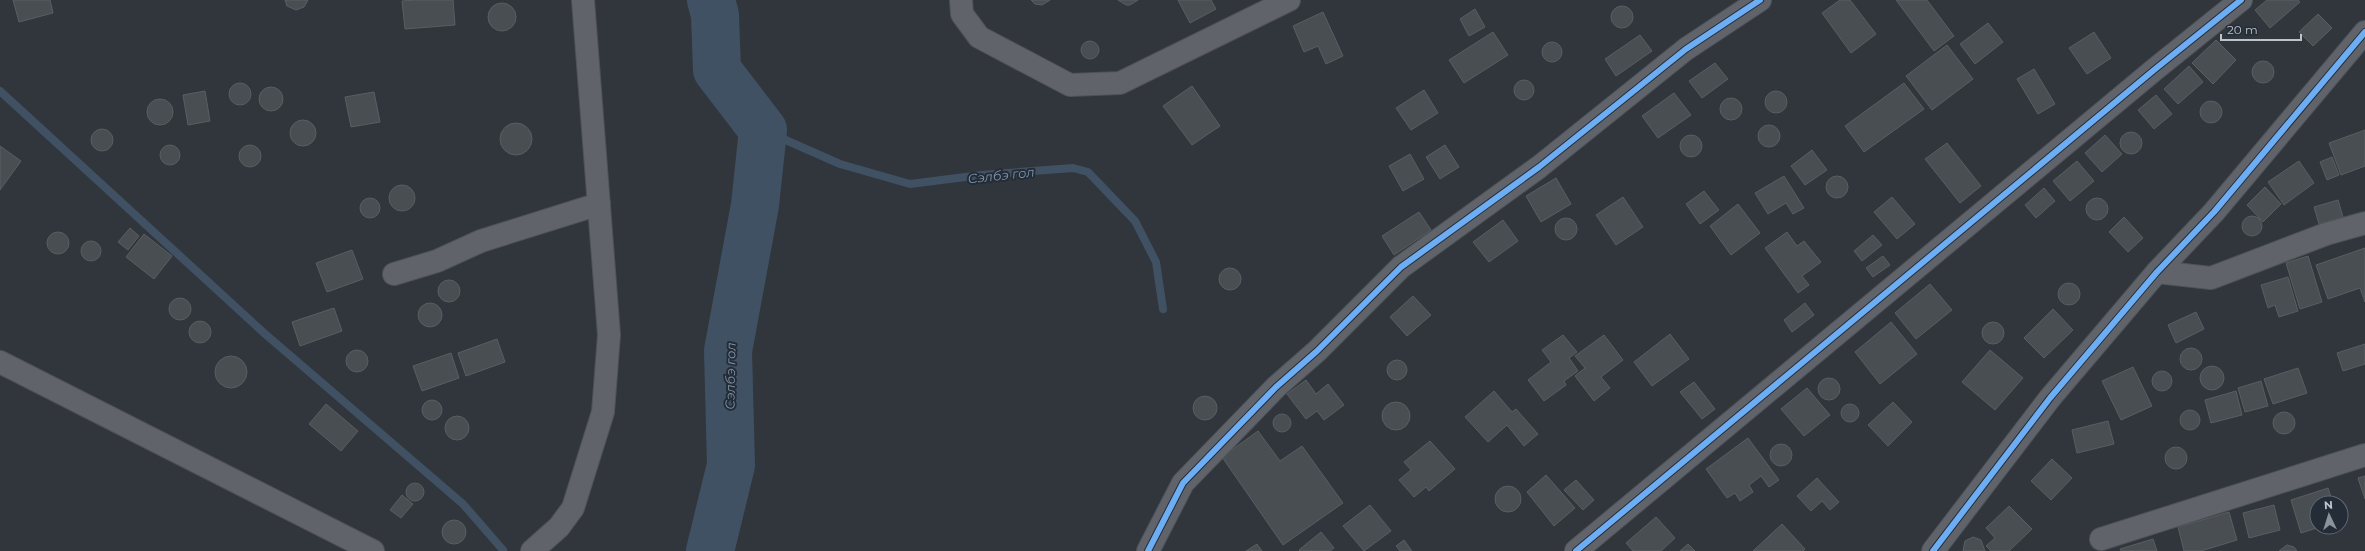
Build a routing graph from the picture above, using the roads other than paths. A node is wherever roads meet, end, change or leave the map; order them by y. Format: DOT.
graph roads {
  1 [pos="583,0"];
  2 [pos="961,0"];
  3 [pos="1289,0"];
  4 [pos="1760,0"];
  5 [pos="2241,0"];
  6 [pos="2365,32"];
  7 [pos="599,204"];
  8 [pos="2365,222"];
  9 [pos="2157,272"];
  10 [pos="394,274"];
  11 [pos="0,362"];
  12 [pos="2365,455"];
  13 [pos="2101,539"];
  14 [pos="373,551"];
  15 [pos="532,551"];
  16 [pos="1148,551"];
  17 [pos="1576,551"];
  18 [pos="1933,551"];
  1 -- 7 [label="street"];
  2 -- 3 [label="street"];
  4 -- 16 [label="street"];
  5 -- 17 [label="street"];
  6 -- 9 [label="street"];
  7 -- 10 [label="street"];
  7 -- 15 [label="street"];
  8 -- 9 [label="street"];
  9 -- 18 [label="street"];
  11 -- 14 [label="street"];
  12 -- 13 [label="street"];
}
